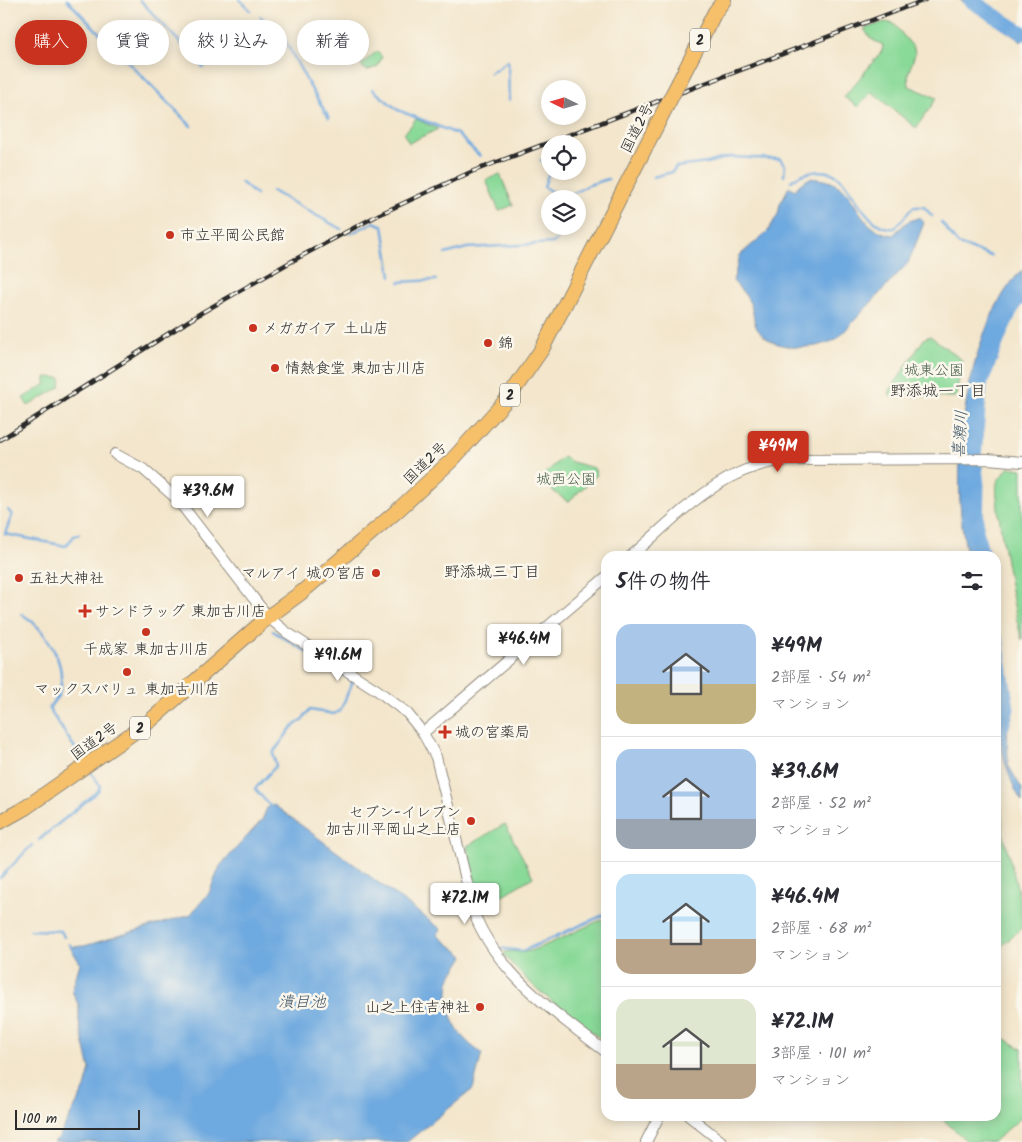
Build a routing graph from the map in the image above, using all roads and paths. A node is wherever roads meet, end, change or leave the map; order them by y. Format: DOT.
graph roads {
  1 [pos="724,0"];
  2 [pos="115,454"];
  3 [pos="1022,462"];
  4 [pos="637,551"];
  5 [pos="601,581"];
  6 [pos="268,617"];
  7 [pos="423,733"];
  8 [pos="0,822"];
  9 [pos="601,1048"];
  10 [pos="656,1121"];
  11 [pos="695,1121"];
  12 [pos="646,1142"];
  13 [pos="722,1142"];
  1 -- 6 [label="highway, 国道2号 / 2, bridge"];
  2 -- 6 [label="street"];
  3 -- 4 [label="street"];
  5 -- 7 [label="street"];
  6 -- 7 [label="street"];
  6 -- 8 [label="highway, 国道2号 / 2"];
  7 -- 9 [label="street"];
  10 -- 12 [label="street"];
  11 -- 13 [label="street"];
}
